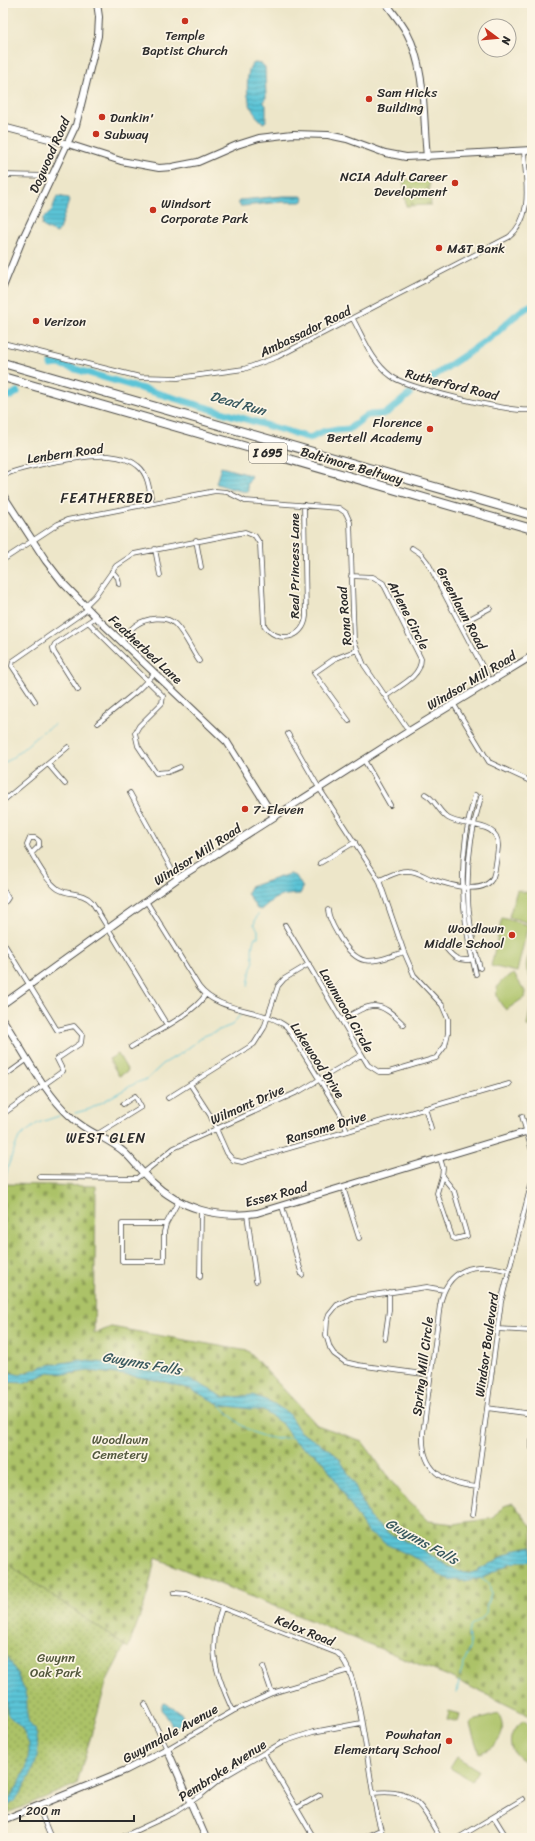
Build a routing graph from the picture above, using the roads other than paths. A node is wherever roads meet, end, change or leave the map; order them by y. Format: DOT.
graph roads {
  1 [pos="97,3"];
  2 [pos="386,3"];
  3 [pos="3,127"];
  4 [pos="68,144"];
  5 [pos="524,150"];
  6 [pos="532,150"];
  7 [pos="427,157"];
  8 [pos="3,175"];
  9 [pos="52,176"];
  10 [pos="3,287"];
  11 [pos="353,318"];
  12 [pos="3,343"];
  13 [pos="3,363"];
  14 [pos="3,377"];
  15 [pos="532,410"];
  16 [pos="3,476"];
  17 [pos="3,495"];
  18 [pos="152,503"];
  19 [pos="5,504"];
  20 [pos="304,505"];
  21 [pos="532,515"];
  22 [pos="532,529"];
  23 [pos="196,540"];
  24 [pos="32,541"];
  25 [pos="412,548"];
  26 [pos="155,549"];
  27 [pos="3,560"];
  28 [pos="201,567"];
  29 [pos="112,571"];
  30 [pos="160,576"];
  31 [pos="351,576"];
  32 [pos="119,584"];
  33 [pos="87,607"];
  34 [pos="490,608"];
  35 [pos="96,617"];
  36 [pos="89,624"];
  37 [pos="460,624"];
  38 [pos="121,641"];
  39 [pos="357,650"];
  40 [pos="532,656"];
  41 [pos="199,661"];
  42 [pos="155,673"];
  43 [pos="147,681"];
  44 [pos="490,681"];
  45 [pos="78,690"];
  46 [pos="386,696"];
  47 [pos="35,701"];
  48 [pos="453,703"];
  49 [pos="349,721"];
  50 [pos="98,723"];
  51 [pos="409,731"];
  52 [pos="288,734"];
  53 [pos="68,747"];
  54 [pos="364,760"];
  55 [pos="48,764"];
  56 [pos="180,768"];
  57 [pos="532,782"];
  58 [pos="65,784"];
  59 [pos="319,788"];
  60 [pos="130,794"];
  61 [pos="425,794"];
  62 [pos="475,795"];
  63 [pos="481,797"];
  64 [pos="3,801"];
  65 [pos="390,804"];
  66 [pos="274,817"];
  67 [pos="468,824"];
  68 [pos="473,825"];
  69 [pos="355,842"];
  70 [pos="32,853"];
  71 [pos="320,863"];
  72 [pos="177,879"];
  73 [pos="379,880"];
  74 [pos="462,886"];
  75 [pos="468,887"];
  76 [pos="3,889"];
  77 [pos="146,901"];
  78 [pos="3,903"];
  79 [pos="328,910"];
  80 [pos="285,925"];
  81 [pos="107,928"];
  82 [pos="3,942"];
  83 [pos="443,944"];
  84 [pos="404,952"];
  85 [pos="477,958"];
  86 [pos="472,959"];
  87 [pos="309,964"];
  88 [pos="480,968"];
  89 [pos="476,974"];
  90 [pos="29,985"];
  91 [pos="206,994"];
  92 [pos="3,1004"];
  93 [pos="268,1017"];
  94 [pos="3,1020"];
  95 [pos="342,1020"];
  96 [pos="167,1025"];
  97 [pos="404,1025"];
  98 [pos="131,1047"];
  99 [pos="361,1055"];
  100 [pos="28,1059"];
  101 [pos="3,1077"];
  102 [pos="320,1080"];
  103 [pos="44,1083"];
  104 [pos="190,1084"];
  105 [pos="509,1084"];
  106 [pos="168,1098"];
  107 [pos="123,1104"];
  108 [pos="425,1108"];
  109 [pos="3,1114"];
  110 [pos="522,1116"];
  111 [pos="216,1128"];
  112 [pos="431,1128"];
  113 [pos="347,1131"];
  114 [pos="530,1131"];
  115 [pos="96,1135"];
  116 [pos="532,1151"];
  117 [pos="440,1158"];
  118 [pos="143,1173"];
  119 [pos="442,1176"];
  120 [pos="40,1177"];
  121 [pos="532,1181"];
  122 [pos="343,1187"];
  123 [pos="178,1202"];
  124 [pos="527,1203"];
  125 [pos="532,1204"];
  126 [pos="282,1206"];
  127 [pos="201,1211"];
  128 [pos="247,1214"];
  129 [pos="166,1224"];
  130 [pos="359,1238"];
  131 [pos="508,1271"];
  132 [pos="302,1275"];
  133 [pos="200,1277"];
  134 [pos="256,1281"];
  135 [pos="444,1290"];
  136 [pos="388,1292"];
  137 [pos="497,1329"];
  138 [pos="532,1331"];
  139 [pos="385,1339"];
  140 [pos="430,1375"];
  141 [pos="487,1408"];
  142 [pos="532,1414"];
  143 [pos="532,1441"];
  144 [pos="532,1448"];
  145 [pos="477,1487"];
  146 [pos="473,1515"];
  147 [pos="174,1593"];
  148 [pos="222,1608"];
  149 [pos="263,1667"];
  150 [pos="349,1670"];
  151 [pos="272,1693"];
  152 [pos="145,1704"];
  153 [pos="233,1711"];
  154 [pos="361,1724"];
  155 [pos="167,1749"];
  156 [pos="264,1753"];
  157 [pos="373,1793"];
  158 [pos="320,1795"];
  159 [pos="523,1799"];
  160 [pos="192,1802"];
  161 [pos="38,1806"];
  162 [pos="297,1808"];
  163 [pos="494,1817"];
  164 [pos="3,1820"];
  165 [pos="380,1830"];
  166 [pos="51,1838"];
  167 [pos="120,1838"];
  168 [pos="206,1838"];
  169 [pos="314,1838"];
  170 [pos="362,1838"];
  171 [pos="384,1838"];
  172 [pos="440,1838"];
  173 [pos="458,1838"];
  174 [pos="507,1838"];
  1 -- 4 [label="main road, Dogwood Road"];
  2 -- 7 [label="main road"];
  3 -- 4 [label="main road"];
  4 -- 7 [label="main road"];
  4 -- 9 [label="main road, Dogwood Road"];
  5 -- 6 [label="main road"];
  5 -- 7 [label="main road"];
  5 -- 11 [label="street, Ambassador Road"];
  8 -- 9 [label="street"];
  9 -- 10 [label="main road, Dogwood Road"];
  11 -- 12 [label="street, Ambassador Road"];
  11 -- 15 [label="street, Rutherford Road"];
  13 -- 21 [label="highway, Baltimore Beltway / I 695"];
  14 -- 22 [label="highway, Baltimore Beltway / I 695"];
  16 -- 18 [label="street, Lenbern Road"];
  17 -- 19 [label="main road, Featherbed Lane"];
  18 -- 20 [label="street"];
  18 -- 24 [label="street"];
  19 -- 24 [label="main road, Featherbed Lane"];
  20 -- 23 [label="street, Real Princess Lane"];
  20 -- 31 [label="street, Rona Road"];
  23 -- 26 [label="street, Real Princess Lane"];
  23 -- 28 [label="street"];
  24 -- 27 [label="street"];
  24 -- 33 [label="main road, Featherbed Lane"];
  25 -- 37 [label="street, Greenlawn Road"];
  26 -- 29 [label="street, Real Princess Lane"];
  26 -- 30 [label="street"];
  29 -- 32 [label="street"];
  29 -- 33 [label="street, Real Princess Lane"];
  31 -- 39 [label="street, Rona Road"];
  31 -- 46 [label="street, Arlene Circle"];
  33 -- 35 [label="main road, Featherbed Lane"];
  33 -- 47 [label="street, Real Princess Lane"];
  34 -- 37 [label="street"];
  35 -- 36 [label="street"];
  35 -- 38 [label="main road, Featherbed Lane"];
  36 -- 43 [label="street"];
  36 -- 45 [label="street"];
  37 -- 44 [label="street, Greenlawn Road"];
  38 -- 41 [label="street"];
  38 -- 42 [label="main road, Featherbed Lane"];
  39 -- 46 [label="street, Rona Road"];
  39 -- 49 [label="street"];
  40 -- 44 [label="main road, Windsor Mill Road"];
  42 -- 43 [label="street"];
  42 -- 66 [label="main road, Featherbed Lane"];
  43 -- 50 [label="street"];
  43 -- 56 [label="street"];
  44 -- 48 [label="main road, Windsor Mill Road"];
  46 -- 51 [label="street, Rona Road"];
  48 -- 51 [label="main road, Windsor Mill Road"];
  48 -- 57 [label="street"];
  51 -- 54 [label="main road, Windsor Mill Road"];
  52 -- 59 [label="street, Lawnwood Circle"];
  53 -- 55 [label="street"];
  54 -- 59 [label="main road, Windsor Mill Road"];
  54 -- 65 [label="street"];
  55 -- 58 [label="street"];
  55 -- 64 [label="street"];
  59 -- 66 [label="main road, Windsor Mill Road"];
  59 -- 69 [label="street, Lawnwood Circle"];
  60 -- 72 [label="street"];
  61 -- 67 [label="street"];
  62 -- 67 [label="street"];
  63 -- 68 [label="street"];
  66 -- 72 [label="main road, Windsor Mill Road"];
  67 -- 68 [label="street"];
  67 -- 74 [label="street"];
  68 -- 75 [label="street"];
  68 -- 75 [label="street"];
  69 -- 71 [label="street"];
  69 -- 73 [label="street, Lawnwood Circle"];
  70 -- 81 [label="street"];
  72 -- 77 [label="main road, Windsor Mill Road"];
  73 -- 74 [label="street"];
  73 -- 84 [label="street, Lawnwood Circle"];
  74 -- 75 [label="street"];
  74 -- 86 [label="street"];
  75 -- 85 [label="street"];
  76 -- 78 [label="street"];
  77 -- 81 [label="main road, Windsor Mill Road"];
  77 -- 91 [label="street, Lukewood Drive"];
  79 -- 84 [label="street"];
  80 -- 87 [label="street, Lawnwood Circle"];
  81 -- 90 [label="main road, Windsor Mill Road"];
  81 -- 96 [label="street"];
  82 -- 90 [label="street"];
  83 -- 86 [label="street"];
  84 -- 99 [label="street, Lawnwood Circle"];
  85 -- 86 [label="street"];
  85 -- 88 [label="street"];
  86 -- 89 [label="street"];
  87 -- 93 [label="street"];
  87 -- 95 [label="street, Lawnwood Circle"];
  90 -- 92 [label="main road, Windsor Mill Road"];
  90 -- 103 [label="street"];
  91 -- 93 [label="street, Lukewood Drive"];
  91 -- 96 [label="street"];
  93 -- 102 [label="street, Lukewood Drive"];
  93 -- 104 [label="street"];
  94 -- 100 [label="main road, Essex Road"];
  95 -- 97 [label="street"];
  95 -- 99 [label="street, Lawnwood Circle"];
  96 -- 98 [label="street"];
  99 -- 102 [label="street, Wilmont Drive"];
  100 -- 101 [label="street"];
  100 -- 103 [label="main road, Essex Road"];
  102 -- 111 [label="street, Wilmont Drive"];
  102 -- 113 [label="street, Lukewood Drive"];
  103 -- 109 [label="street"];
  103 -- 115 [label="main road, Essex Road"];
  104 -- 106 [label="street"];
  104 -- 111 [label="street, Ransome Drive"];
  105 -- 108 [label="street, Ransome Drive"];
  107 -- 115 [label="street"];
  108 -- 112 [label="street"];
  108 -- 113 [label="street, Ransome Drive"];
  110 -- 114 [label="street"];
  111 -- 113 [label="street, Ransome Drive"];
  111 -- 118 [label="street, Wilmont Drive"];
  114 -- 116 [label="street"];
  114 -- 117 [label="main road, Essex Road"];
  115 -- 118 [label="main road, Essex Road"];
  117 -- 119 [label="street"];
  117 -- 122 [label="main road, Essex Road"];
  118 -- 120 [label="street"];
  118 -- 123 [label="main road, Essex Road"];
  119 -- 119 [label="street"];
  121 -- 124 [label="street, Windsor Boulevard"];
  122 -- 126 [label="main road, Essex Road"];
  122 -- 130 [label="street"];
  123 -- 127 [label="main road, Essex Road"];
  123 -- 129 [label="street"];
  124 -- 125 [label="street"];
  124 -- 131 [label="street, Windsor Boulevard"];
  126 -- 128 [label="main road, Essex Road"];
  126 -- 132 [label="street"];
  127 -- 128 [label="main road, Essex Road"];
  127 -- 133 [label="street"];
  128 -- 134 [label="street"];
  129 -- 129 [label="street"];
  131 -- 135 [label="street, Spring Mill Circle"];
  131 -- 137 [label="street, Windsor Boulevard"];
  135 -- 136 [label="street"];
  135 -- 140 [label="street, Spring Mill Circle"];
  136 -- 139 [label="street"];
  136 -- 140 [label="street"];
  137 -- 138 [label="street"];
  137 -- 141 [label="street, Windsor Boulevard"];
  140 -- 145 [label="street, Spring Mill Circle"];
  141 -- 142 [label="street"];
  141 -- 145 [label="street, Windsor Boulevard"];
  143 -- 144 [label="street"];
  145 -- 146 [label="street, Windsor Boulevard"];
  147 -- 148 [label="street, Kelox Road"];
  148 -- 150 [label="street, Kelox Road"];
  148 -- 153 [label="street"];
  149 -- 151 [label="street"];
  150 -- 151 [label="street, Gwynndale Avenue"];
  150 -- 154 [label="street, Kelox Road"];
  151 -- 153 [label="street, Gwynndale Avenue"];
  152 -- 155 [label="street"];
  153 -- 155 [label="street, Gwynndale Avenue"];
  154 -- 156 [label="street, Pembroke Avenue"];
  154 -- 157 [label="street, Kelox Road"];
  155 -- 160 [label="main road"];
  155 -- 161 [label="main road, Gwynndale Avenue"];
  156 -- 160 [label="street, Pembroke Avenue"];
  156 -- 162 [label="street"];
  157 -- 165 [label="street, Kelox Road"];
  157 -- 172 [label="street"];
  158 -- 162 [label="street"];
  159 -- 163 [label="street"];
  160 -- 167 [label="street, Pembroke Avenue"];
  160 -- 168 [label="main road"];
  161 -- 164 [label="main road, Gwynndale Avenue"];
  161 -- 166 [label="street"];
  162 -- 169 [label="street"];
  163 -- 173 [label="street"];
  163 -- 174 [label="street"];
  165 -- 170 [label="street"];
  165 -- 171 [label="street, Kelox Road"];
}
